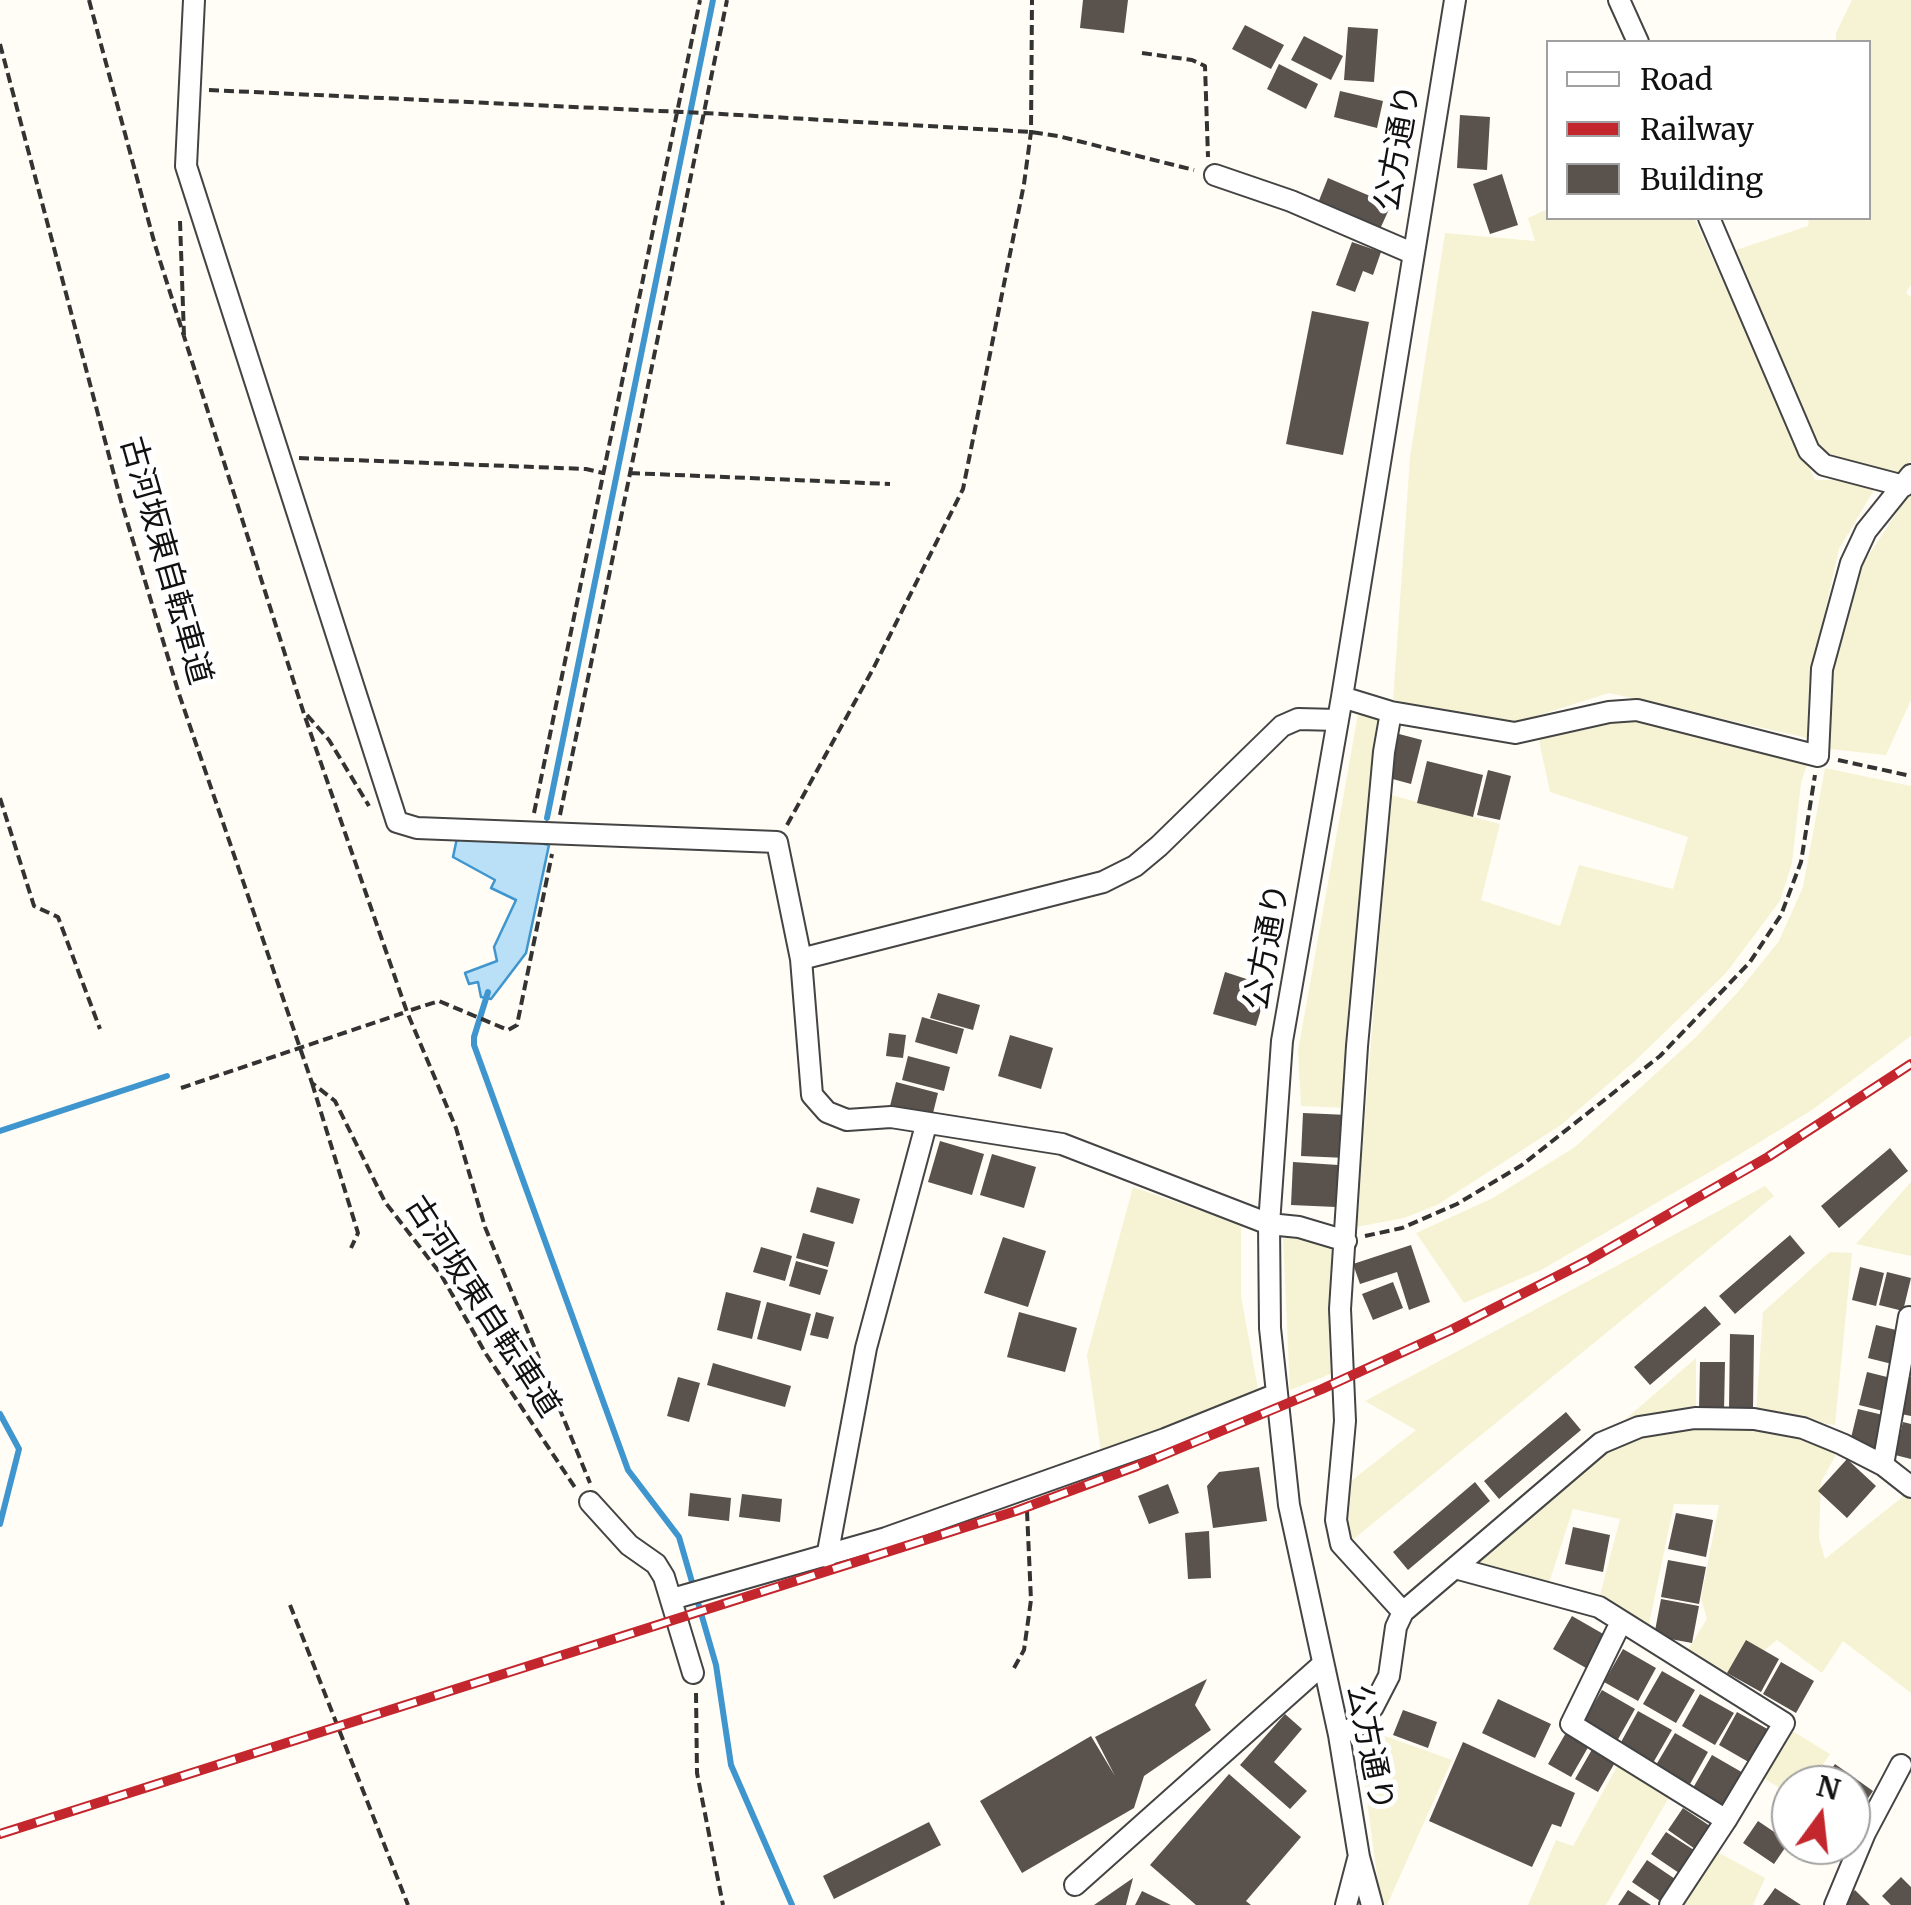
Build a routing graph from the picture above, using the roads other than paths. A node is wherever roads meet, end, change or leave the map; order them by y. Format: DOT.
graph roads {
  1 [pos="194,0"];
  2 [pos="1455,0"];
  3 [pos="1619,0"];
  4 [pos="1637,40"];
  5 [pos="1215,175"];
  6 [pos="1709,220"];
  7 [pos="1412,253"];
  8 [pos="1908,481"];
  9 [pos="1342,697"];
  10 [pos="1391,712"];
  11 [pos="1338,720"];
  12 [pos="801,959"];
  13 [pos="926,1124"];
  14 [pos="1268,1224"];
  15 [pos="1346,1241"];
  16 [pos="1909,1317"];
  17 [pos="1277,1394"];
  18 [pos="1884,1465"];
  19 [pos="1911,1487"];
  20 [pos="590,1502"];
  21 [pos="826,1557"];
  22 [pos="1456,1568"];
  23 [pos="676,1598"];
  24 [pos="1403,1612"];
  25 [pos="1622,1622"];
  26 [pos="1323,1664"];
  27 [pos="693,1673"];
  28 [pos="1339,1735"];
  29 [pos="1901,1765"];
  30 [pos="1726,1820"];
  31 [pos="1359,1857"];
  32 [pos="1075,1885"];
  33 [pos="1346,1905"];
  34 [pos="1372,1905"];
  35 [pos="1670,1905"];
  36 [pos="1835,1905"];
  1 -- 12 [label="street"];
  2 -- 7 [label="street, 公方通り"];
  3 -- 4 [label="street"];
  5 -- 7 [label="street"];
  6 -- 8 [label="street"];
  7 -- 9 [label="street, 公方通り"];
  8 -- 10 [label="street"];
  9 -- 10 [label="street"];
  9 -- 11 [label="street, 公方通り"];
  10 -- 15 [label="street"];
  11 -- 12 [label="street"];
  11 -- 14 [label="street, 公方通り"];
  12 -- 13 [label="street"];
  13 -- 14 [label="street"];
  13 -- 21 [label="street"];
  14 -- 15 [label="street"];
  14 -- 17 [label="street, 公方通り"];
  15 -- 24 [label="street"];
  16 -- 18 [label="street"];
  17 -- 21 [label="street"];
  17 -- 26 [label="street, 公方通り"];
  18 -- 19 [label="street"];
  18 -- 22 [label="street"];
  20 -- 23 [label="street"];
  21 -- 23 [label="street"];
  22 -- 24 [label="street"];
  22 -- 25 [label="street"];
  23 -- 27 [label="street"];
  24 -- 28 [label="street"];
  25 -- 30 [label="street"];
  25 -- 30 [label="street"];
  26 -- 28 [label="street, 公方通り"];
  26 -- 32 [label="street"];
  28 -- 31 [label="street, 公方通り"];
  29 -- 36 [label="street"];
  30 -- 35 [label="street"];
  31 -- 33 [label="street"];
  31 -- 34 [label="street, 公方通り"];
}
